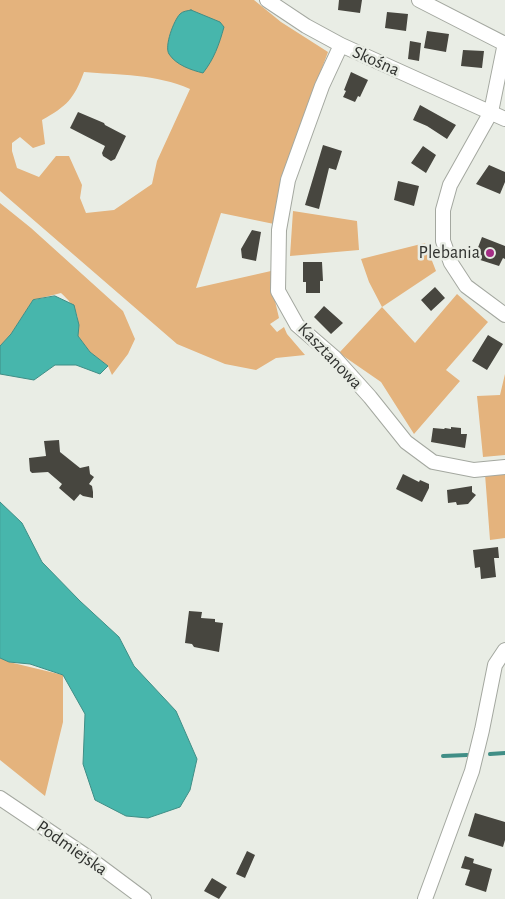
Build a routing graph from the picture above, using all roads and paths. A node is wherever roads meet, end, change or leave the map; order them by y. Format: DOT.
graph roads {
  1 [pos="267,0"];
  2 [pos="419,0"];
  3 [pos="286,6"];
  4 [pos="505,44"];
  5 [pos="341,45"];
  6 [pos="491,112"];
  7 [pos="505,119"];
  8 [pos="505,316"];
  9 [pos="505,467"];
  10 [pos="505,650"];
  11 [pos="0,798"];
  12 [pos="144,899"];
  13 [pos="425,899"];
  1 -- 3 [label="street, Skośna"];
  2 -- 4 [label="street"];
  3 -- 5 [label="street, Skośna"];
  4 -- 6 [label="street"];
  5 -- 6 [label="street, Skośna"];
  5 -- 9 [label="street, Kasztanowa"];
  6 -- 7 [label="street, Skośna"];
  6 -- 8 [label="street"];
  10 -- 13 [label="street"];
  11 -- 12 [label="street, Podmiejska"];
}
